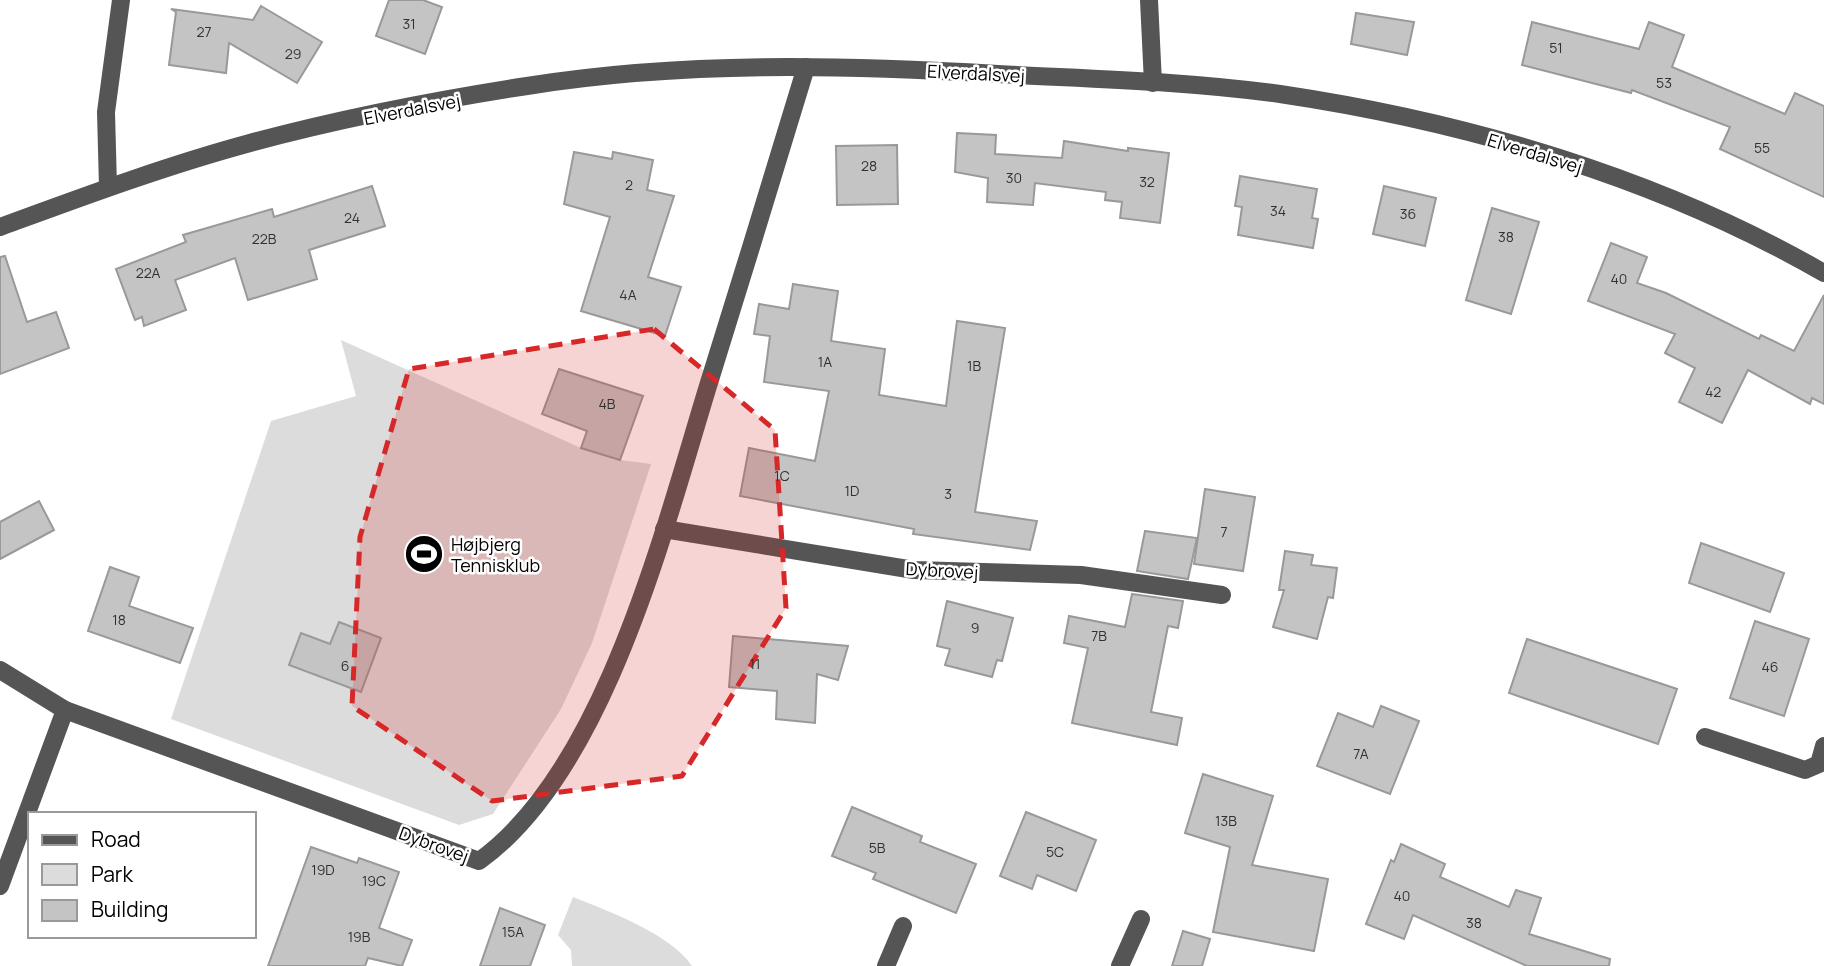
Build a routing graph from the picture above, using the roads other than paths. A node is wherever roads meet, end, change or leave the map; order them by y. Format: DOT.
graph roads {
  1 [pos="121,0"];
  2 [pos="1149,0"];
  3 [pos="806,67"];
  4 [pos="1153,83"];
  5 [pos="108,187"];
  6 [pos="0,227"];
  7 [pos="1824,273"];
  8 [pos="664,529"];
  9 [pos="1222,595"];
  10 [pos="0,670"];
  11 [pos="65,710"];
  12 [pos="1705,737"];
  13 [pos="1824,746"];
  14 [pos="0,886"];
  15 [pos="1141,919"];
  16 [pos="903,926"];
  17 [pos="886,966"];
  18 [pos="1120,966"];
  1 -- 5 [label="street"];
  2 -- 4 [label="street"];
  3 -- 4 [label="street, Elverdalsvej"];
  3 -- 5 [label="street, Elverdalsvej"];
  3 -- 8 [label="street, Dybrovej"];
  4 -- 7 [label="street, Elverdalsvej"];
  5 -- 6 [label="street, Elverdalsvej"];
  8 -- 9 [label="street, Dybrovej"];
  8 -- 11 [label="street, Dybrovej"];
  10 -- 11 [label="street"];
  11 -- 14 [label="street"];
  12 -- 13 [label="street"];
  15 -- 18 [label="street"];
  16 -- 17 [label="street"];
}
